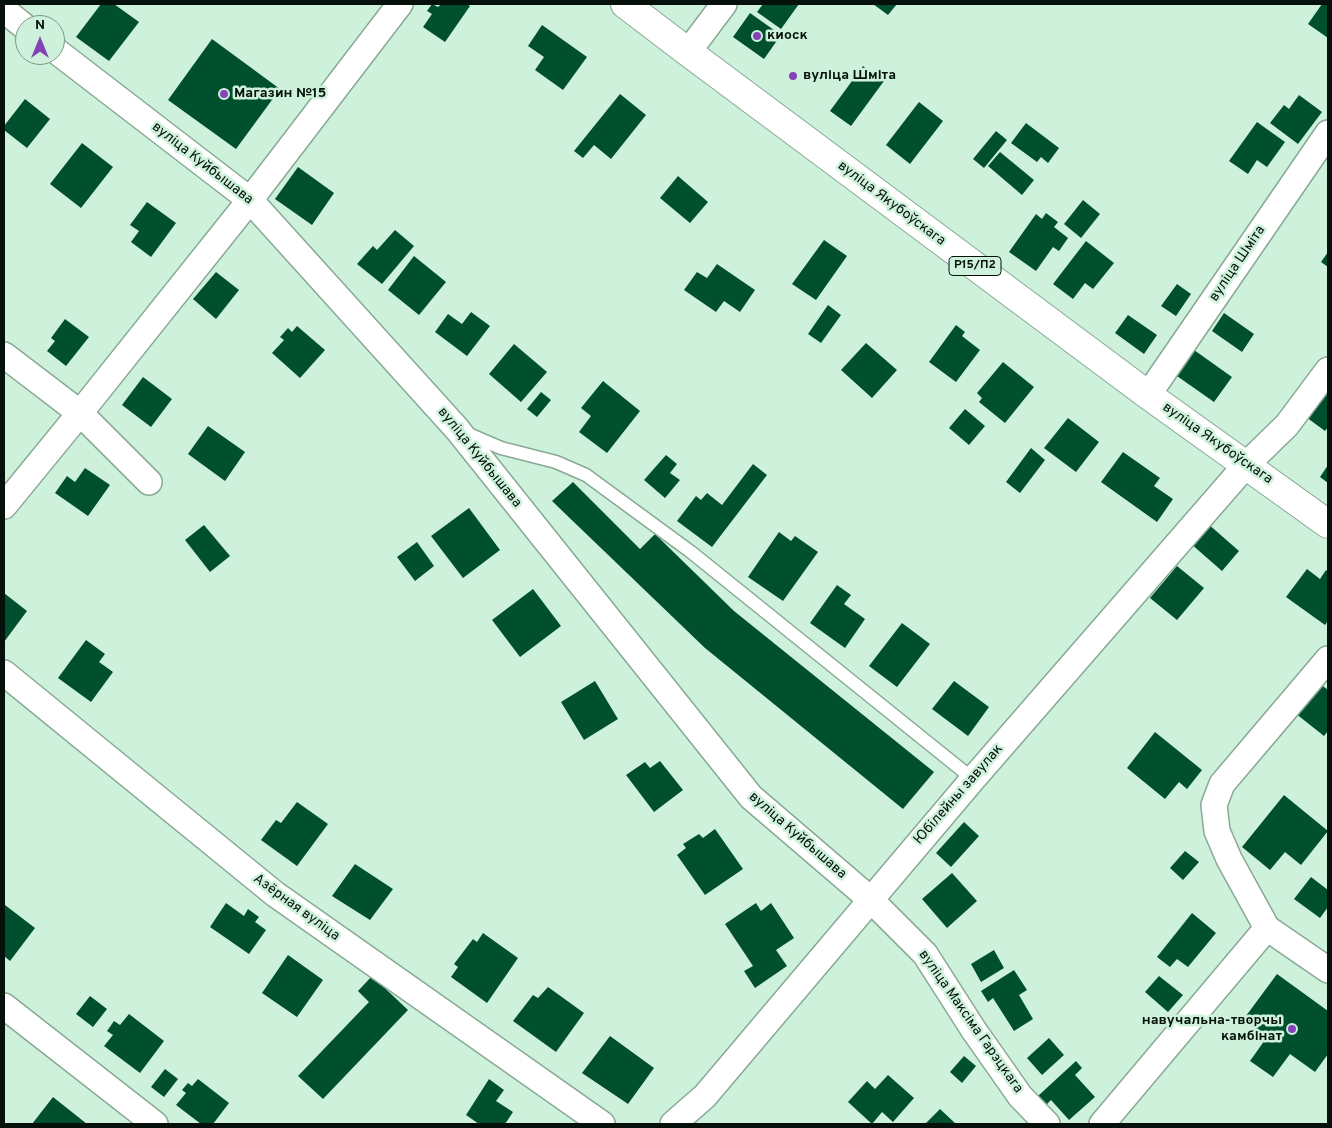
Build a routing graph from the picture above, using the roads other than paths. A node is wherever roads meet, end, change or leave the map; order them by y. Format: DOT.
graph roads {
  1 [pos="400,4"];
  2 [pos="626,4"];
  3 [pos="724,4"];
  4 [pos="4,10"];
  5 [pos="15,19"];
  6 [pos="688,52"];
  7 [pos="65,58"];
  8 [pos="1328,132"];
  9 [pos="250,200"];
  10 [pos="4,355"];
  11 [pos="1328,370"];
  12 [pos="1148,396"];
  13 [pos="80,413"];
  14 [pos="457,428"];
  15 [pos="1246,465"];
  16 [pos="149,482"];
  17 [pos="4,506"];
  18 [pos="1328,524"];
  19 [pos="1328,659"];
  20 [pos="4,673"];
  21 [pos="973,779"];
  22 [pos="870,899"];
  23 [pos="1266,928"];
  24 [pos="1328,970"];
  25 [pos="4,1006"];
  26 [pos="155,1124"];
  27 [pos="602,1124"];
  28 [pos="673,1124"];
  29 [pos="1047,1124"];
  30 [pos="1102,1124"];
  1 -- 9 [label="street"];
  2 -- 6 [label="main road, вуліца Якубоўскага / Р15/П2"];
  3 -- 6 [label="street"];
  4 -- 5 [label="street"];
  6 -- 12 [label="main road, вуліца Якубоўскага / Р15/П2"];
  7 -- 9 [label="street, вуліца Куйбышава"];
  8 -- 12 [label="street, вуліца Шміта"];
  9 -- 13 [label="street"];
  9 -- 14 [label="street, вуліца Куйбышава"];
  10 -- 13 [label="street"];
  11 -- 15 [label="street, Юбілейны завулак"];
  12 -- 15 [label="main road, вуліца Якубоўскага / Р15/П2"];
  13 -- 16 [label="street"];
  13 -- 17 [label="street"];
  14 -- 21 [label="lane"];
  14 -- 22 [label="street, вуліца Куйбышава"];
  15 -- 18 [label="main road, вуліца Якубоўскага / Р15/П2"];
  15 -- 21 [label="street, Юбілейны завулак"];
  19 -- 23 [label="street"];
  20 -- 27 [label="street, Азёрная вуліца"];
  21 -- 22 [label="street, Юбілейны завулак"];
  22 -- 28 [label="street, Юбілейны завулак"];
  22 -- 29 [label="street, вуліца Максіма Гарэцкага"];
  23 -- 24 [label="street"];
  23 -- 30 [label="street"];
  25 -- 26 [label="street"];
}
